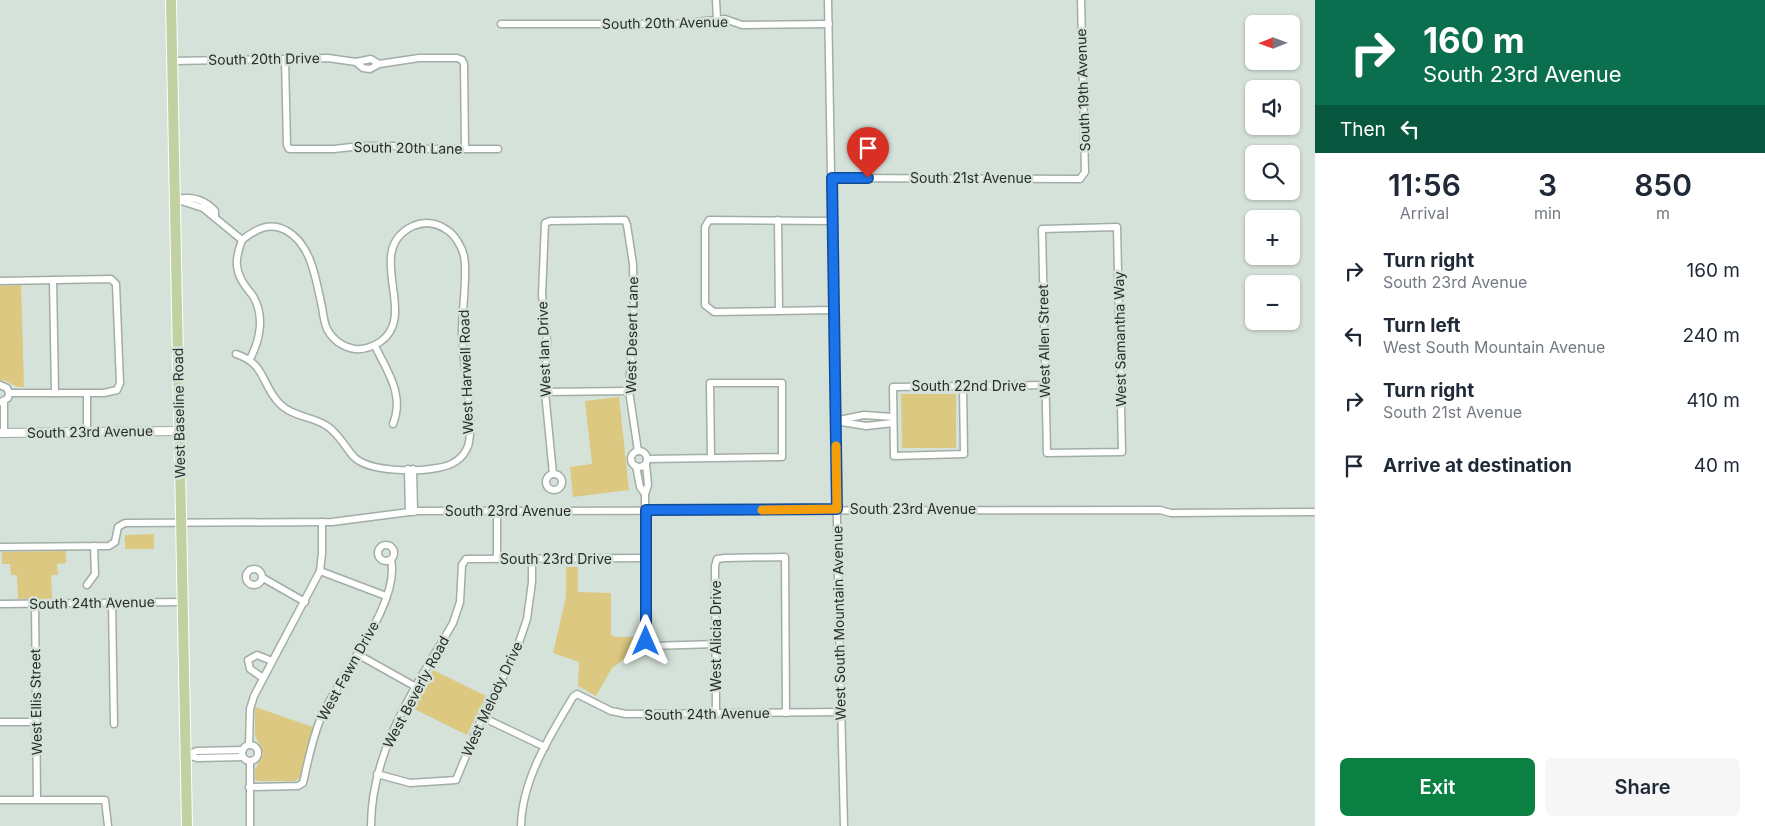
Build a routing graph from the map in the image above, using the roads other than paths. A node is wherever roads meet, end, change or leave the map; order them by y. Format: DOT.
graph roads {
  1 [pos="171,0"];
  2 [pos="716,0"];
  3 [pos="828,0"];
  4 [pos="1081,0"];
  5 [pos="717,19"];
  6 [pos="501,24"];
  7 [pos="829,24"];
  8 [pos="285,59"];
  9 [pos="172,61"];
  10 [pos="465,149"];
  11 [pos="498,149"];
  12 [pos="832,178"];
  13 [pos="1080,179"];
  14 [pos="175,199"];
  15 [pos="778,220"];
  16 [pos="832,221"];
  17 [pos="545,223"];
  18 [pos="1042,229"];
  19 [pos="242,240"];
  20 [pos="53,280"];
  21 [pos="0,281"];
  22 [pos="834,310"];
  23 [pos="779,311"];
  24 [pos="375,346"];
  25 [pos="236,354"];
  26 [pos="250,359"];
  27 [pos="0,385"];
  28 [pos="1045,385"];
  29 [pos="963,386"];
  30 [pos="629,391"];
  31 [pos="545,392"];
  32 [pos="9,393"];
  33 [pos="55,393"];
  34 [pos="87,393"];
  35 [pos="2,402"];
  36 [pos="2,413"];
  37 [pos="893,420"];
  38 [pos="835,421"];
  39 [pos="393,424"];
  40 [pos="180,431"];
  41 [pos="88,432"];
  42 [pos="2,433"];
  43 [pos="638,450"];
  44 [pos="1047,453"];
  45 [pos="710,458"];
  46 [pos="647,461"];
  47 [pos="636,466"];
  48 [pos="411,469"];
  49 [pos="553,474"];
  50 [pos="648,478"];
  51 [pos="638,479"];
  52 [pos="645,494"];
  53 [pos="837,509"];
  54 [pos="646,510"];
  55 [pos="497,511"];
  56 [pos="411,512"];
  57 [pos="1315,512"];
  58 [pos="182,522"];
  59 [pos="322,522"];
  60 [pos="94,546"];
  61 [pos="0,547"];
  62 [pos="646,558"];
  63 [pos="466,559"];
  64 [pos="497,559"];
  65 [pos="532,559"];
  66 [pos="391,560"];
  67 [pos="320,571"];
  68 [pos="262,578"];
  69 [pos="87,584"];
  70 [pos="386,596"];
  71 [pos="184,602"];
  72 [pos="305,602"];
  73 [pos="112,603"];
  74 [pos="0,604"];
  75 [pos="35,604"];
  76 [pos="716,644"];
  77 [pos="357,654"];
  78 [pos="272,661"];
  79 [pos="263,678"];
  80 [pos="416,687"];
  81 [pos="841,712"];
  82 [pos="786,713"];
  83 [pos="716,714"];
  84 [pos="482,717"];
  85 [pos="0,722"];
  86 [pos="36,722"];
  87 [pos="114,724"];
  88 [pos="249,745"];
  89 [pos="545,747"];
  90 [pos="243,753"];
  91 [pos="186,755"];
  92 [pos="250,762"];
  93 [pos="377,774"];
  94 [pos="250,787"];
  95 [pos="37,799"];
  96 [pos="0,800"];
  97 [pos="108,826"];
  98 [pos="187,826"];
  99 [pos="250,826"];
  100 [pos="371,826"];
  101 [pos="521,826"];
  102 [pos="844,826"];
  1 -- 9 [label="main road, West Baseline Road"];
  2 -- 5 [label="street"];
  3 -- 7 [label="street, West South Mountain Avenue"];
  4 -- 13 [label="street, South 19th Avenue"];
  5 -- 6 [label="street, South 20th Avenue"];
  5 -- 7 [label="street, South 20th Avenue"];
  7 -- 12 [label="street, West South Mountain Avenue"];
  8 -- 9 [label="street, South 20th Drive"];
  8 -- 10 [label="street, South 20th Lane"];
  8 -- 10 [label="street, South 20th Drive"];
  9 -- 14 [label="main road, West Baseline Road"];
  10 -- 11 [label="street, South 20th Lane"];
  12 -- 13 [label="street, South 21st Avenue"];
  12 -- 16 [label="street, West South Mountain Avenue"];
  14 -- 19 [label="street"];
  14 -- 40 [label="main road, West Baseline Road"];
  15 -- 16 [label="street"];
  15 -- 23 [label="street"];
  15 -- 23 [label="street"];
  16 -- 22 [label="street, West South Mountain Avenue"];
  17 -- 30 [label="street, West Desert Lane"];
  17 -- 31 [label="street, West Ian Drive"];
  18 -- 28 [label="street, West Allen Street"];
  18 -- 44 [label="street, West Samantha Way"];
  19 -- 24 [label="street"];
  19 -- 26 [label="street"];
  20 -- 21 [label="street"];
  20 -- 33 [label="street"];
  20 -- 34 [label="street"];
  22 -- 23 [label="street"];
  22 -- 38 [label="street, West South Mountain Avenue"];
  24 -- 39 [label="street"];
  24 -- 48 [label="street, West Harwell Road"];
  25 -- 26 [label="street"];
  26 -- 48 [label="street"];
  27 -- 32 [label="street"];
  28 -- 29 [label="street, South 22nd Drive"];
  28 -- 44 [label="street, West Allen Street"];
  29 -- 37 [label="street, South 22nd Drive"];
  29 -- 37 [label="street"];
  30 -- 31 [label="street"];
  30 -- 43 [label="street, West Desert Lane"];
  31 -- 49 [label="street, West Ian Drive"];
  32 -- 33 [label="street"];
  32 -- 35 [label="street"];
  33 -- 34 [label="street"];
  34 -- 41 [label="street"];
  35 -- 36 [label="street"];
  36 -- 42 [label="street"];
  37 -- 38 [label="street"];
  37 -- 38 [label="street"];
  38 -- 53 [label="street, West South Mountain Avenue"];
  40 -- 41 [label="street, South 23rd Avenue"];
  40 -- 58 [label="main road, West Baseline Road"];
  41 -- 42 [label="street, South 23rd Avenue"];
  43 -- 46 [label="street"];
  43 -- 47 [label="street"];
  45 -- 45 [label="street"];
  45 -- 46 [label="street"];
  46 -- 47 [label="street"];
  46 -- 50 [label="street"];
  47 -- 51 [label="street"];
  48 -- 56 [label="street"];
  50 -- 51 [label="street"];
  50 -- 52 [label="street"];
  51 -- 52 [label="street"];
  52 -- 54 [label="street"];
  53 -- 54 [label="street, South 23rd Avenue"];
  53 -- 57 [label="street, South 23rd Avenue"];
  53 -- 81 [label="street, West South Mountain Avenue"];
  54 -- 55 [label="street, South 23rd Avenue"];
  54 -- 62 [label="street"];
  55 -- 56 [label="street, South 23rd Avenue"];
  55 -- 64 [label="street"];
  56 -- 59 [label="street, South 23rd Avenue"];
  58 -- 59 [label="street, South 23rd Avenue"];
  58 -- 60 [label="street"];
  58 -- 71 [label="main road, West Baseline Road"];
  59 -- 67 [label="street"];
  60 -- 61 [label="street"];
  60 -- 69 [label="street"];
  62 -- 65 [label="street, South 23rd Drive"];
  62 -- 76 [label="street"];
  63 -- 64 [label="street, South 23rd Drive"];
  63 -- 80 [label="street, West Beverly Road"];
  64 -- 65 [label="street, South 23rd Drive"];
  65 -- 84 [label="street, West Melody Drive"];
  66 -- 70 [label="street, West Fawn Drive"];
  67 -- 70 [label="street"];
  67 -- 72 [label="street"];
  68 -- 72 [label="street"];
  70 -- 77 [label="street, West Fawn Drive"];
  71 -- 73 [label="street, South 24th Avenue"];
  71 -- 91 [label="main road, West Baseline Road"];
  72 -- 78 [label="street"];
  73 -- 75 [label="street, South 24th Avenue"];
  73 -- 87 [label="street"];
  74 -- 75 [label="street, South 24th Avenue"];
  75 -- 86 [label="street, West Ellis Street"];
  76 -- 82 [label="street, West Alicia Drive"];
  76 -- 83 [label="street, West Alicia Drive"];
  77 -- 80 [label="street"];
  77 -- 94 [label="street, West Fawn Drive"];
  78 -- 79 [label="street"];
  78 -- 79 [label="street"];
  79 -- 88 [label="street"];
  80 -- 93 [label="street, West Beverly Road"];
  81 -- 82 [label="street, South 24th Avenue"];
  81 -- 102 [label="street, West South Mountain Avenue"];
  82 -- 83 [label="street, South 24th Avenue"];
  83 -- 89 [label="street, South 24th Avenue"];
  84 -- 89 [label="street"];
  84 -- 93 [label="street, West Melody Drive"];
  85 -- 86 [label="street"];
  86 -- 95 [label="street, West Ellis Street"];
  88 -- 90 [label="street"];
  88 -- 92 [label="street"];
  89 -- 101 [label="street"];
  90 -- 91 [label="street"];
  90 -- 92 [label="street"];
  91 -- 98 [label="main road, West Baseline Road"];
  92 -- 94 [label="street"];
  93 -- 100 [label="street, West Beverly Road"];
  94 -- 99 [label="street"];
  95 -- 96 [label="street"];
  95 -- 97 [label="street"];
}
